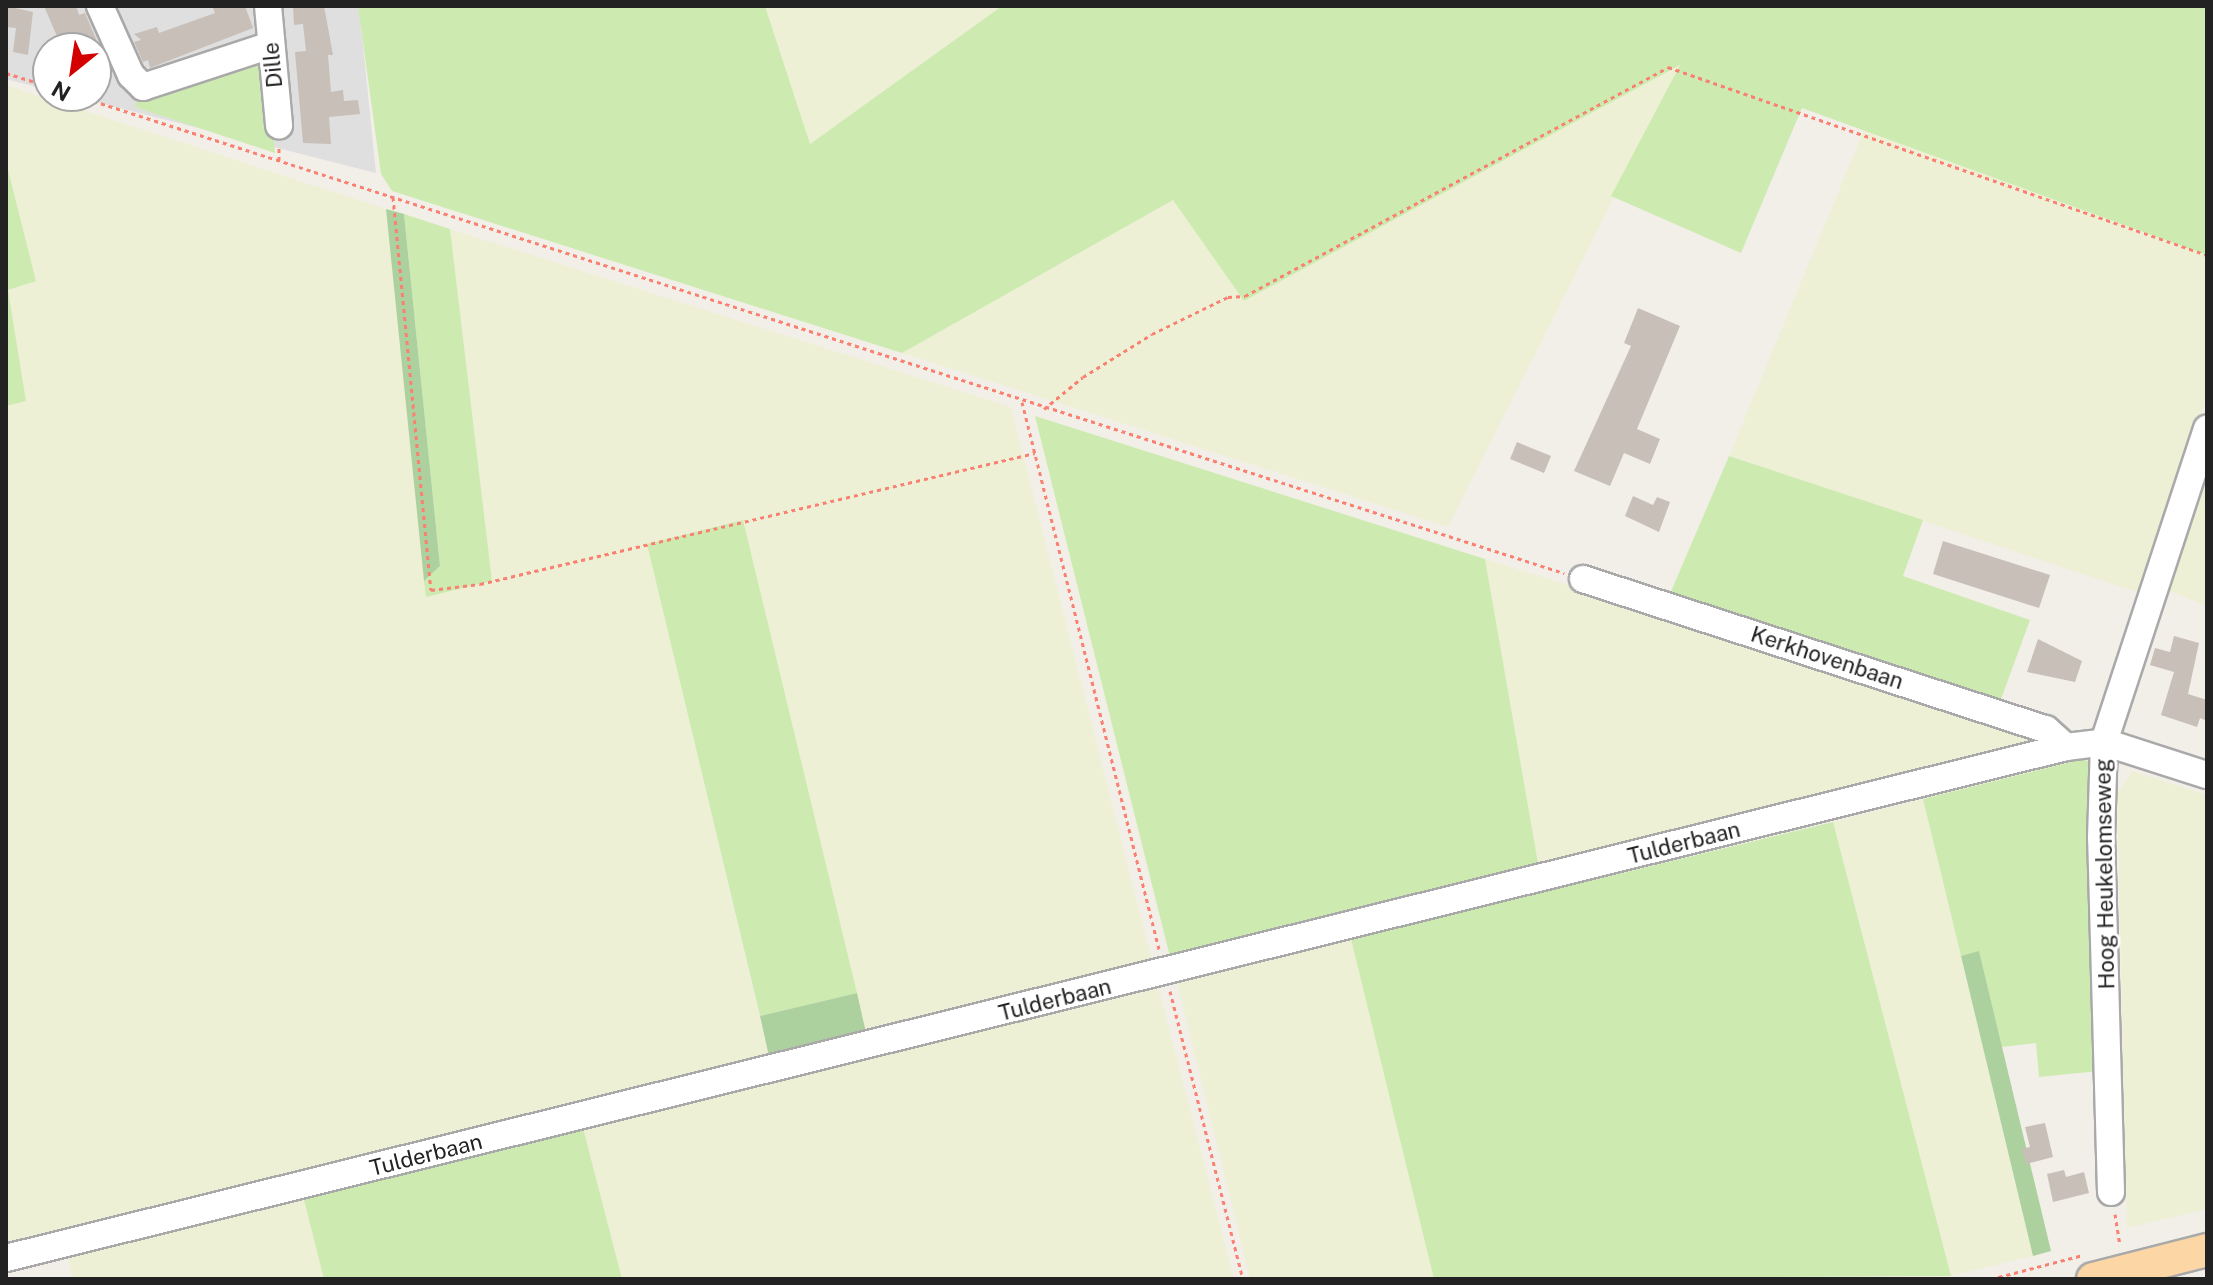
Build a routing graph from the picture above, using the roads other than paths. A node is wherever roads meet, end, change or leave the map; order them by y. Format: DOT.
graph roads {
  1 [pos="100,6"];
  2 [pos="268,6"];
  3 [pos="271,45"];
  4 [pos="279,125"];
  5 [pos="2207,429"];
  6 [pos="1583,579"];
  7 [pos="2104,742"];
  8 [pos="2066,747"];
  9 [pos="2207,775"];
  10 [pos="2111,1192"];
  11 [pos="2207,1250"];
  12 [pos="6,1258"];
  13 [pos="2093,1279"];
  1 -- 3 [label="street"];
  2 -- 3 [label="street, Dille"];
  3 -- 4 [label="street, Dille"];
  5 -- 7 [label="street, Hoog Heukelomseweg"];
  6 -- 8 [label="street, Kerkhovenbaan"];
  7 -- 8 [label="street, Tulderbaan"];
  7 -- 9 [label="street"];
  7 -- 10 [label="street, Hoog Heukelomseweg"];
  8 -- 12 [label="street, Tulderbaan"];
  11 -- 13 [label="main road"];
}
